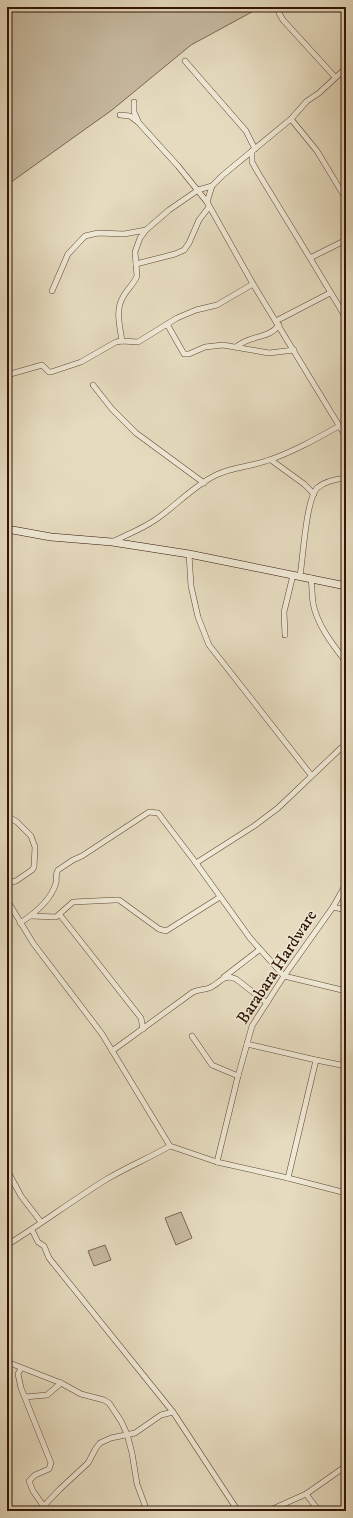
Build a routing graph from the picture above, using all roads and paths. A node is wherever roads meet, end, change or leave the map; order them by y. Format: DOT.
graph roads {
  1 [pos="279,7"];
  2 [pos="185,61"];
  3 [pos="346,68"];
  4 [pos="334,77"];
  5 [pos="134,102"];
  6 [pos="120,114"];
  7 [pos="291,119"];
  8 [pos="138,122"];
  9 [pos="253,150"];
  10 [pos="240,161"];
  11 [pos="253,165"];
  12 [pos="212,186"];
  13 [pos="198,190"];
  14 [pos="346,199"];
  15 [pos="208,205"];
  16 [pos="146,230"];
  17 [pos="346,240"];
  18 [pos="310,258"];
  19 [pos="136,264"];
  20 [pos="254,284"];
  21 [pos="52,291"];
  22 [pos="330,293"];
  23 [pos="346,318"];
  24 [pos="277,323"];
  25 [pos="167,324"];
  26 [pos="122,341"];
  27 [pos="236,347"];
  28 [pos="294,350"];
  29 [pos="7,375"];
  30 [pos="93,385"];
  31 [pos="339,426"];
  32 [pos="346,437"];
  33 [pos="271,460"];
  34 [pos="346,478"];
  35 [pos="204,483"];
  36 [pos="314,494"];
  37 [pos="7,529"];
  38 [pos="112,542"];
  39 [pos="189,554"];
  40 [pos="296,575"];
  41 [pos="311,578"];
  42 [pos="346,586"];
  43 [pos="285,635"];
  44 [pos="346,662"];
  45 [pos="341,748"];
  46 [pos="311,775"];
  47 [pos="7,816"];
  48 [pos="196,863"];
  49 [pos="7,883"];
  50 [pos="346,884"];
  51 [pos="220,897"];
  52 [pos="7,900"];
  53 [pos="333,907"];
  54 [pos="346,910"];
  55 [pos="60,915"];
  56 [pos="31,916"];
  57 [pos="20,923"];
  58 [pos="259,950"];
  59 [pos="284,976"];
  60 [pos="223,978"];
  61 [pos="346,991"];
  62 [pos="267,1003"];
  63 [pos="143,1029"];
  64 [pos="192,1036"];
  65 [pos="247,1044"];
  66 [pos="112,1051"];
  67 [pos="316,1060"];
  68 [pos="346,1066"];
  69 [pos="238,1076"];
  70 [pos="170,1146"];
  71 [pos="217,1162"];
  72 [pos="7,1170"];
  73 [pos="288,1178"];
  74 [pos="346,1194"];
  75 [pos="41,1222"];
  76 [pos="32,1230"];
  77 [pos="7,1245"];
  78 [pos="7,1362"];
  79 [pos="20,1368"];
  80 [pos="61,1383"];
  81 [pos="25,1397"];
  82 [pos="173,1412"];
  83 [pos="127,1434"];
  84 [pos="346,1466"];
  85 [pos="306,1494"];
  86 [pos="43,1510"];
  87 [pos="147,1511"];
  88 [pos="238,1511"];
  89 [pos="268,1511"];
  90 [pos="319,1511"];
  1 -- 4 [label="street"];
  2 -- 9 [label="street"];
  3 -- 4 [label="street"];
  4 -- 7 [label="street"];
  5 -- 8 [label="street"];
  6 -- 8 [label="street"];
  7 -- 9 [label="street"];
  7 -- 14 [label="street"];
  8 -- 13 [label="street"];
  9 -- 10 [label="street"];
  9 -- 11 [label="street"];
  10 -- 11 [label="street"];
  10 -- 12 [label="street"];
  11 -- 18 [label="street"];
  12 -- 13 [label="street"];
  12 -- 15 [label="street"];
  13 -- 15 [label="street"];
  13 -- 16 [label="street"];
  15 -- 19 [label="street"];
  15 -- 20 [label="street"];
  16 -- 19 [label="street"];
  16 -- 21 [label="street"];
  17 -- 18 [label="street"];
  18 -- 22 [label="street"];
  19 -- 26 [label="street"];
  20 -- 24 [label="street"];
  20 -- 25 [label="street"];
  22 -- 23 [label="street"];
  22 -- 24 [label="street"];
  24 -- 27 [label="street"];
  24 -- 28 [label="street"];
  25 -- 26 [label="street"];
  25 -- 27 [label="street"];
  26 -- 29 [label="street"];
  27 -- 28 [label="street"];
  28 -- 31 [label="street"];
  30 -- 35 [label="street"];
  31 -- 32 [label="street"];
  31 -- 33 [label="street"];
  33 -- 35 [label="street"];
  33 -- 36 [label="street"];
  34 -- 36 [label="street"];
  35 -- 38 [label="street"];
  36 -- 40 [label="street"];
  37 -- 38 [label="street"];
  38 -- 39 [label="street"];
  39 -- 40 [label="street"];
  39 -- 46 [label="street"];
  40 -- 41 [label="street"];
  40 -- 43 [label="street"];
  41 -- 42 [label="street"];
  41 -- 44 [label="street"];
  45 -- 46 [label="street"];
  46 -- 48 [label="street"];
  47 -- 49 [label="street"];
  48 -- 51 [label="street"];
  48 -- 56 [label="street"];
  50 -- 53 [label="street, Barabara Hardware"];
  51 -- 55 [label="street"];
  51 -- 58 [label="street"];
  52 -- 57 [label="street"];
  53 -- 54 [label="street"];
  53 -- 59 [label="street, Barabara Hardware"];
  55 -- 56 [label="street"];
  55 -- 63 [label="street"];
  56 -- 57 [label="street"];
  57 -- 66 [label="street"];
  58 -- 59 [label="street"];
  58 -- 60 [label="street"];
  59 -- 61 [label="street"];
  59 -- 62 [label="street, Barabara Hardware"];
  60 -- 62 [label="street"];
  60 -- 63 [label="street"];
  62 -- 65 [label="street, Barabara Hardware"];
  63 -- 66 [label="street"];
  64 -- 69 [label="street"];
  65 -- 67 [label="street"];
  65 -- 69 [label="street, Barabara Hardware"];
  66 -- 70 [label="street"];
  67 -- 68 [label="street"];
  67 -- 73 [label="street"];
  69 -- 71 [label="street, Barabara Hardware"];
  70 -- 71 [label="street"];
  70 -- 75 [label="street"];
  71 -- 73 [label="street"];
  72 -- 75 [label="street"];
  73 -- 74 [label="street"];
  75 -- 76 [label="street"];
  76 -- 77 [label="street"];
  76 -- 82 [label="street"];
  78 -- 79 [label="street"];
  79 -- 80 [label="street"];
  79 -- 81 [label="street"];
  80 -- 81 [label="street"];
  80 -- 83 [label="street"];
  81 -- 86 [label="street"];
  82 -- 83 [label="street"];
  82 -- 88 [label="street"];
  83 -- 86 [label="street"];
  83 -- 87 [label="street"];
  84 -- 85 [label="street"];
  85 -- 89 [label="street"];
  85 -- 90 [label="street"];
}
